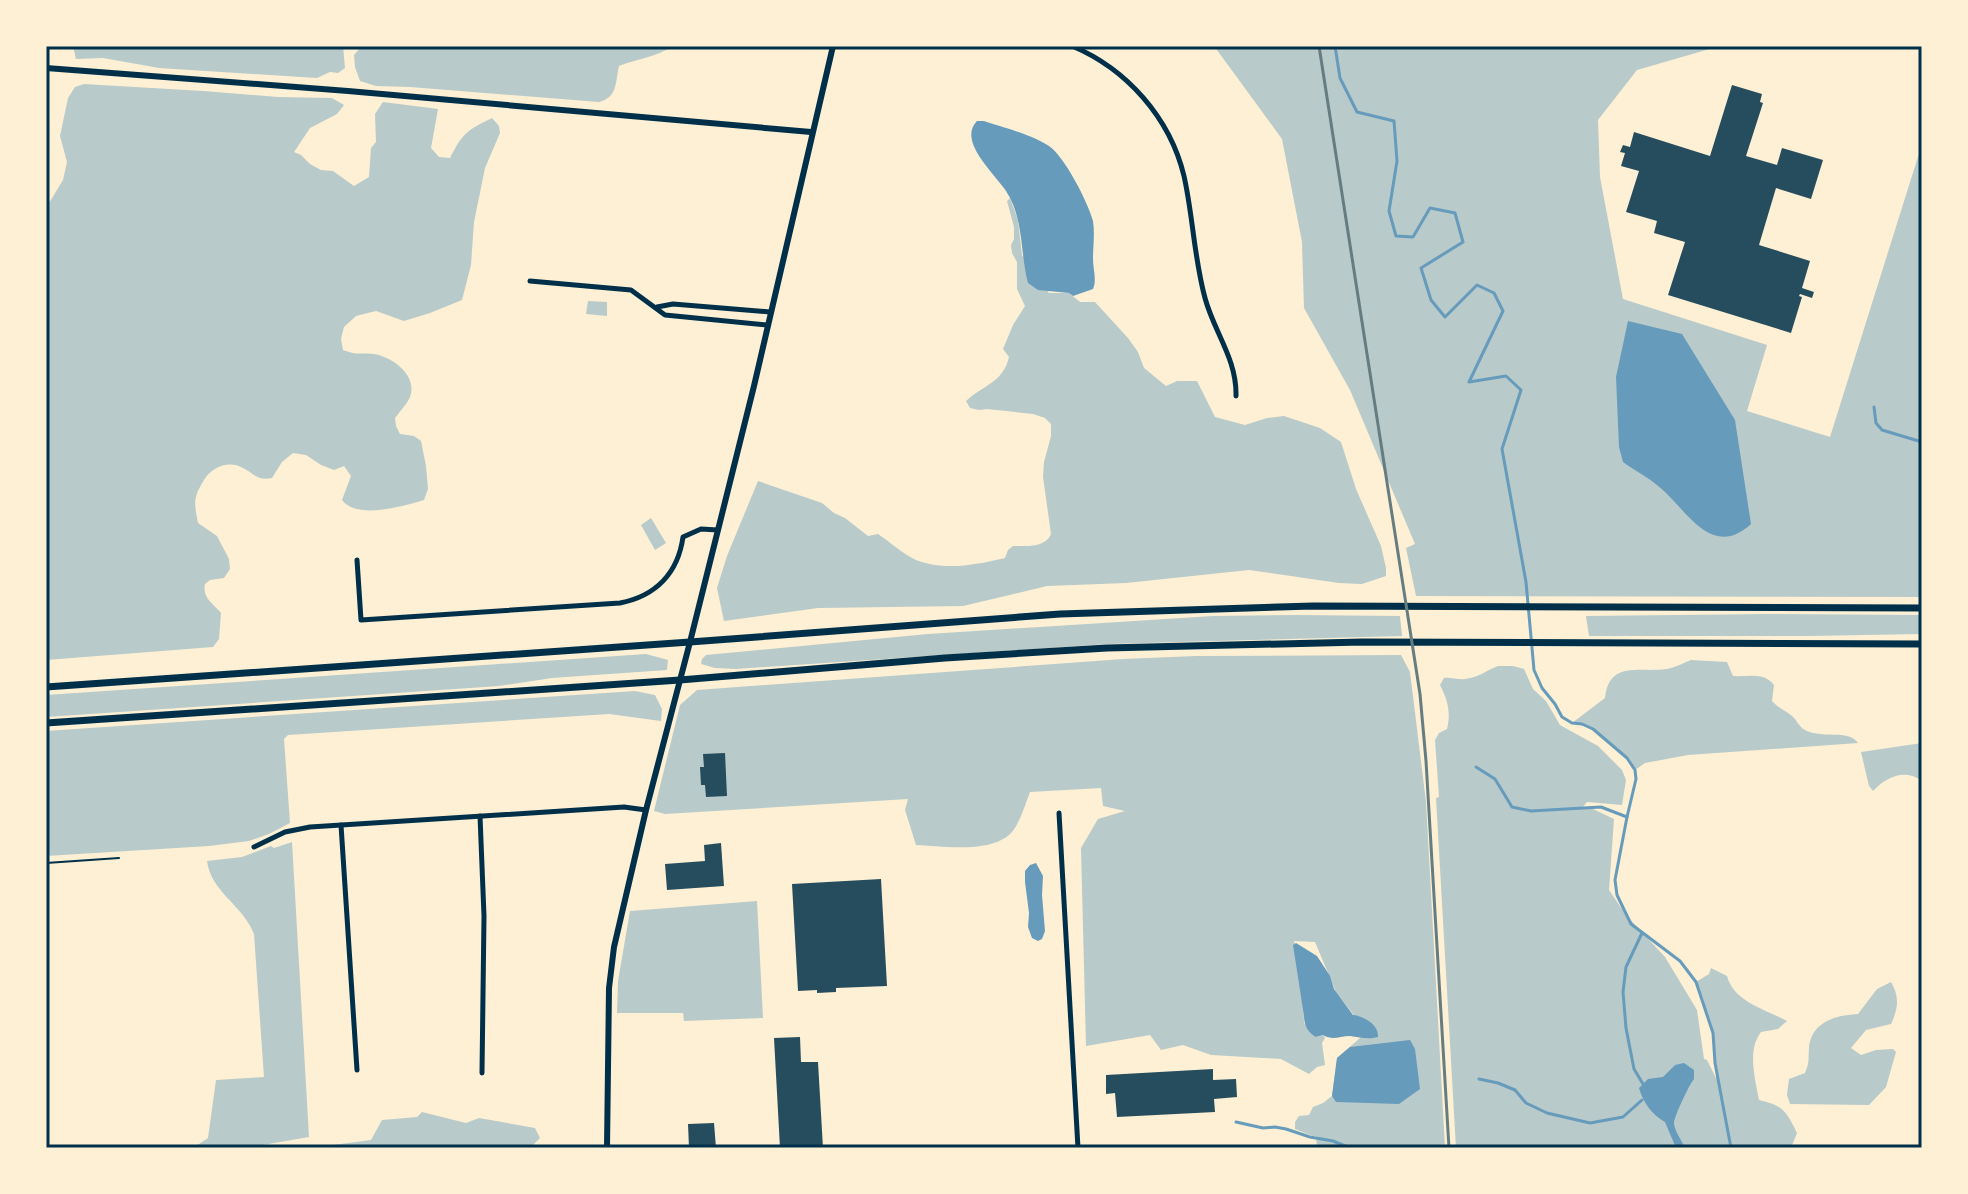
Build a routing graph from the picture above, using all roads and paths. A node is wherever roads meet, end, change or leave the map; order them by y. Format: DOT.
graph roads {
  1 [pos="833,46"];
  2 [pos="1072,46"];
  3 [pos="46,68"];
  4 [pos="811,132"];
  5 [pos="530,281"];
  6 [pos="656,308"];
  7 [pos="770,312"];
  8 [pos="767,325"];
  9 [pos="1236,396"];
  10 [pos="718,530"];
  11 [pos="357,560"];
  12 [pos="1922,608"];
  13 [pos="690,642"];
  14 [pos="1922,644"];
  15 [pos="680,680"];
  16 [pos="46,687"];
  17 [pos="46,723"];
  18 [pos="646,810"];
  19 [pos="1059,813"];
  20 [pos="480,816"];
  21 [pos="341,825"];
  22 [pos="254,847"];
  23 [pos="119,858"];
  24 [pos="46,863"];
  25 [pos="357,1070"];
  26 [pos="482,1073"];
  27 [pos="607,1148"];
  28 [pos="1078,1148"];
  1 -- 4 [label="street"];
  2 -- 9 [label="street"];
  3 -- 4 [label="street"];
  4 -- 7 [label="street"];
  5 -- 6 [label="street"];
  6 -- 7 [label="street"];
  6 -- 8 [label="street"];
  7 -- 8 [label="street"];
  8 -- 10 [label="street"];
  10 -- 11 [label="street"];
  10 -- 13 [label="street"];
  12 -- 13 [label="main road"];
  13 -- 15 [label="street"];
  13 -- 16 [label="main road"];
  14 -- 15 [label="main road"];
  15 -- 17 [label="main road"];
  15 -- 18 [label="street"];
  18 -- 20 [label="street"];
  18 -- 27 [label="street"];
  19 -- 28 [label="street"];
  20 -- 21 [label="street"];
  20 -- 26 [label="street"];
  21 -- 22 [label="street"];
  21 -- 25 [label="street"];
  23 -- 24 [label="lane"];
}
